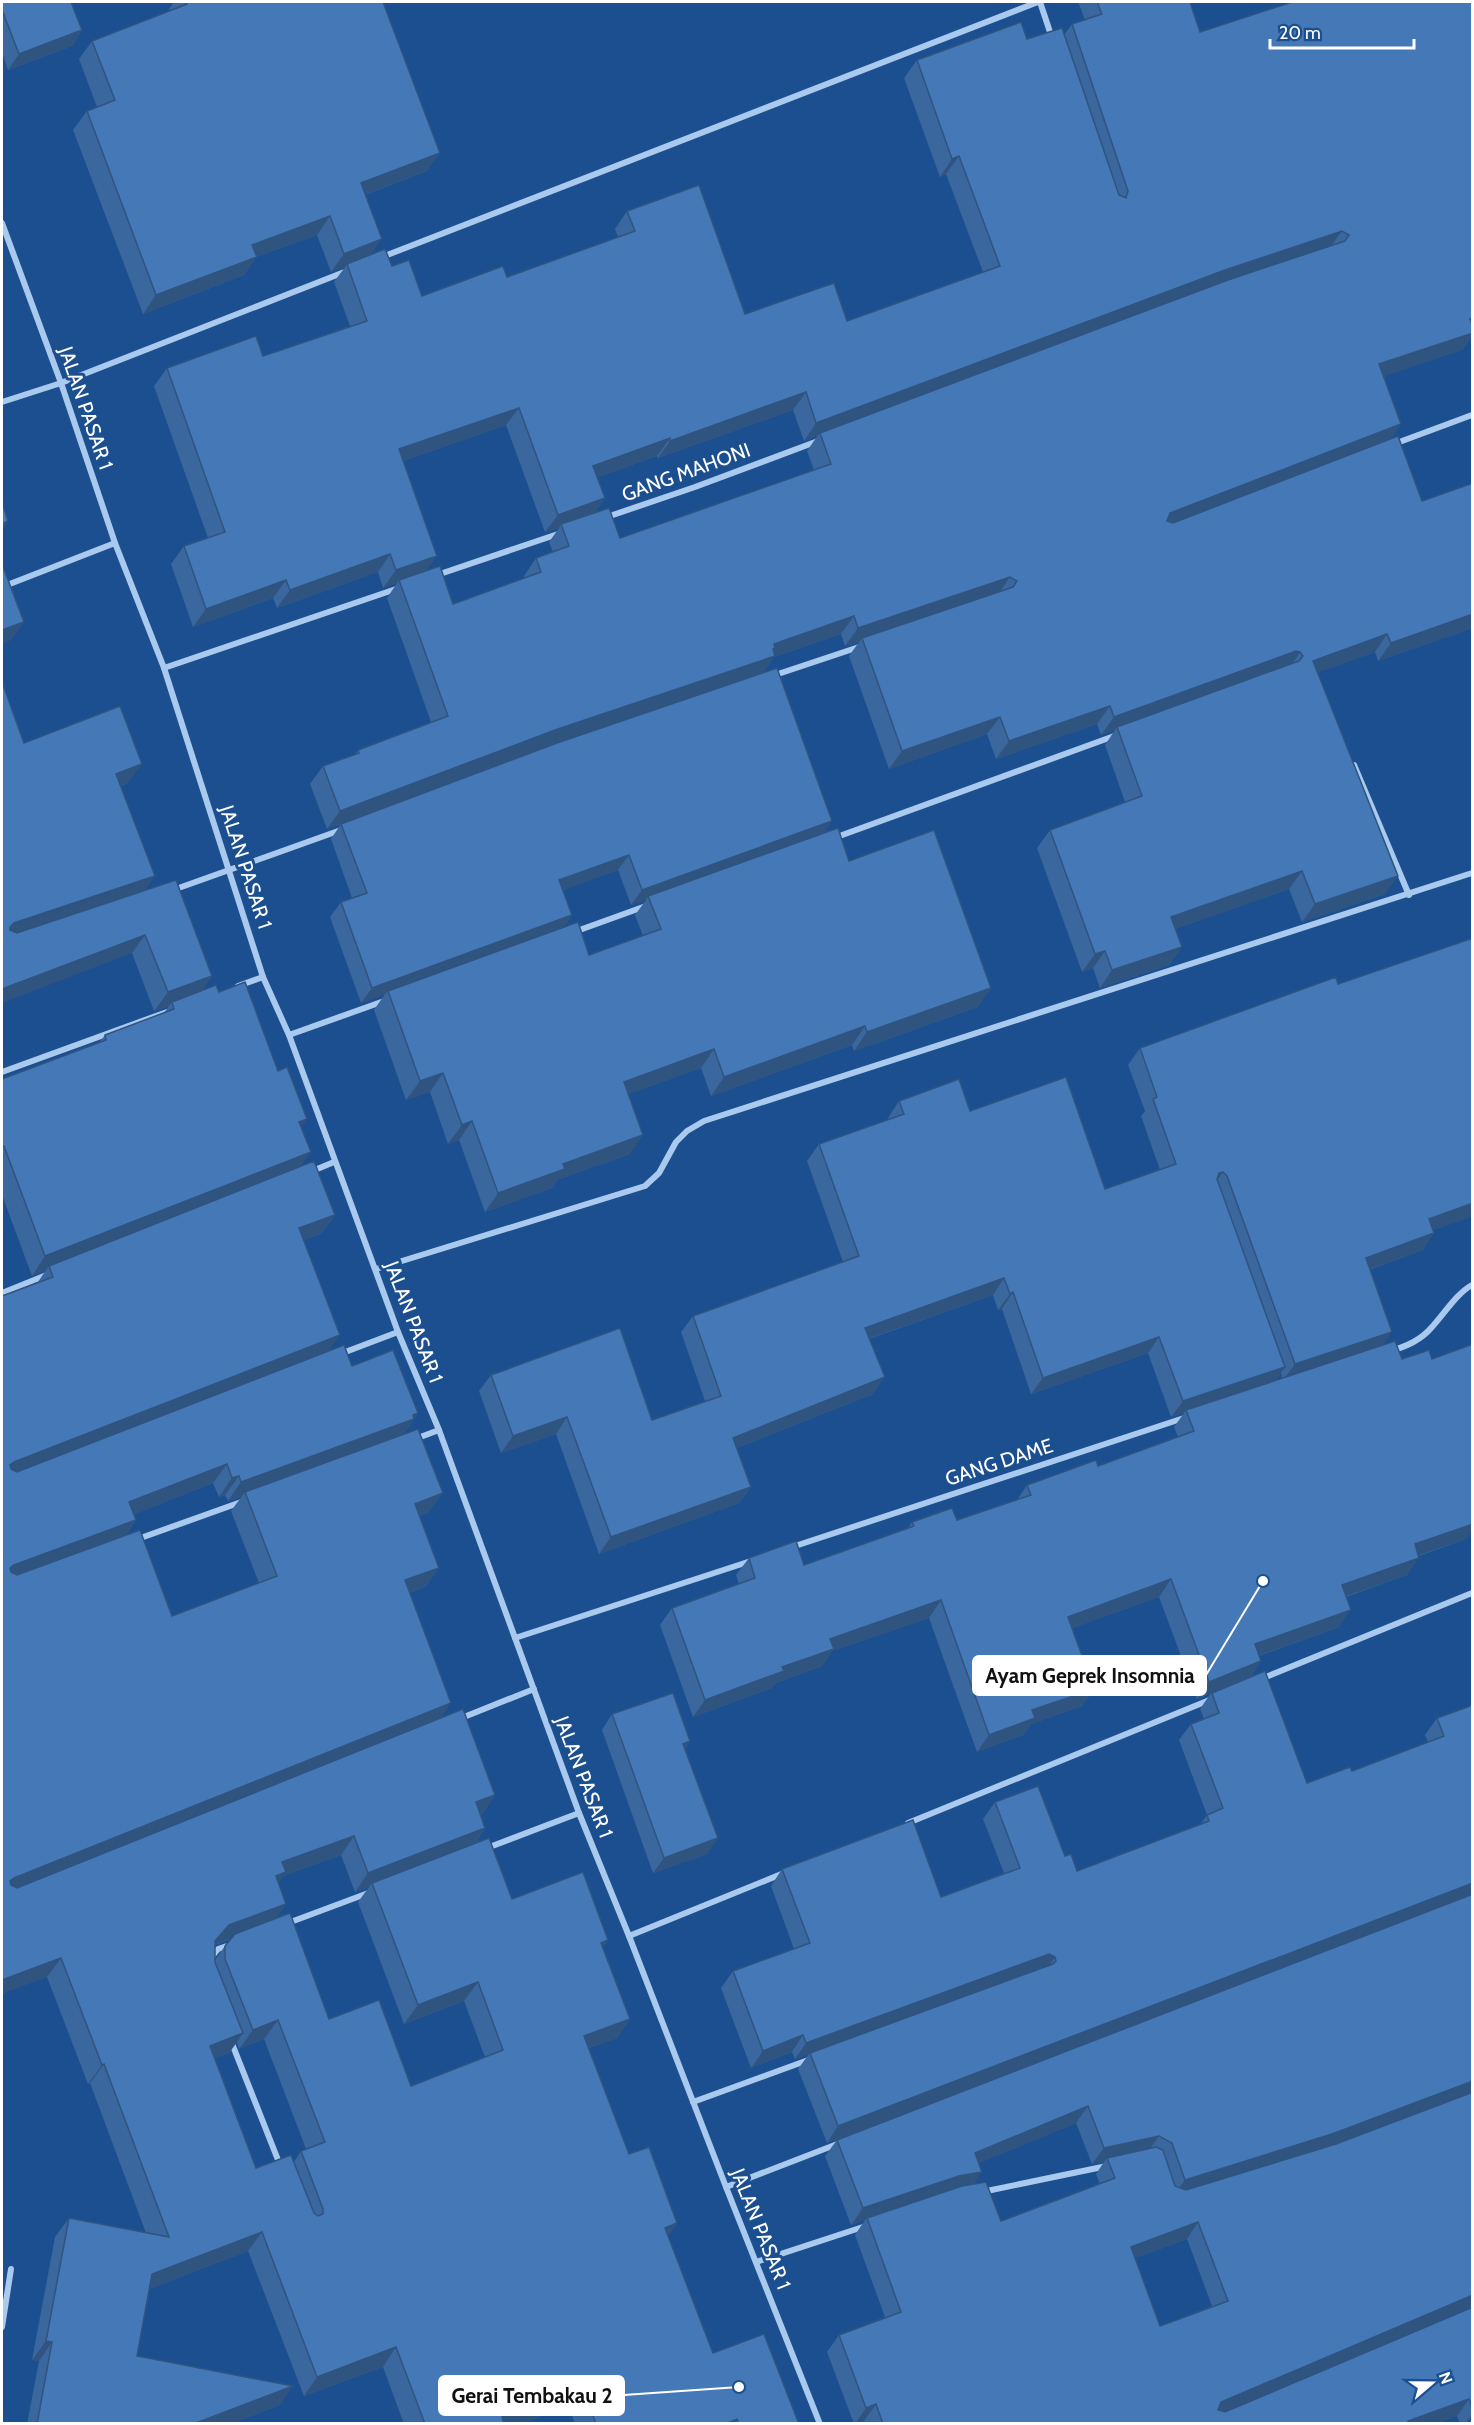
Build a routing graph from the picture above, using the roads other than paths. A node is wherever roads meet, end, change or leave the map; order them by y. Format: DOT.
graph roads {
  1 [pos="1039,2"];
  2 [pos="1055,46"];
  3 [pos="2,223"];
  4 [pos="372,261"];
  5 [pos="350,270"];
  6 [pos="61,383"];
  7 [pos="2,402"];
  8 [pos="1473,415"];
  9 [pos="828,438"];
  10 [pos="1387,447"];
  11 [pos="594,522"];
  12 [pos="571,530"];
  13 [pos="116,543"];
  14 [pos="435,576"];
  15 [pos="2,587"];
  16 [pos="401,587"];
  17 [pos="874,642"];
  18 [pos="164,668"];
  19 [pos="760,680"];
  20 [pos="1128,731"];
  21 [pos="1350,757"];
  22 [pos="343,829"];
  23 [pos="826,841"];
  24 [pos="231,871"];
  25 [pos="1473,873"];
  26 [pos="165,893"];
  27 [pos="1409,895"];
  28 [pos="658,901"];
  29 [pos="569,934"];
  30 [pos="263,976"];
  31 [pos="231,988"];
  32 [pos="390,999"];
  33 [pos="176,1009"];
  34 [pos="289,1035"];
  35 [pos="2,1072"];
  36 [pos="334,1162"];
  37 [pos="307,1173"];
  38 [pos="376,1269"];
  39 [pos="56,1271"];
  40 [pos="1473,1285"];
  41 [pos="2,1293"];
  42 [pos="398,1332"];
  43 [pos="1387,1352"];
  44 [pos="332,1357"];
  45 [pos="1190,1417"];
  46 [pos="439,1431"];
  47 [pos="406,1443"];
  48 [pos="249,1499"];
  49 [pos="125,1544"];
  50 [pos="785,1550"];
  51 [pos="762,1557"];
  52 [pos="1473,1593"];
  53 [pos="515,1638"];
  54 [pos="1251,1683"];
  55 [pos="534,1689"];
  56 [pos="1217,1697"];
  57 [pos="456,1720"];
  58 [pos="579,1813"];
  59 [pos="896,1828"];
  60 [pos="480,1850"];
  61 [pos="796,1869"];
  62 [pos="382,1887"];
  63 [pos="284,1924"];
  64 [pos="629,1936"];
  65 [pos="240,1941"];
  66 [pos="206,1963"];
  67 [pos="228,2034"];
  68 [pos="816,2057"];
  69 [pos="693,2102"];
  70 [pos="848,2140"];
  71 [pos="1113,2165"];
  72 [pos="284,2175"];
  73 [pos="726,2187"];
  74 [pos="971,2194"];
  75 [pos="869,2224"];
  76 [pos="756,2262"];
  77 [pos="11,2269"];
  78 [pos="2,2327"];
  79 [pos="820,2424"];
  1 -- 2 [label="street"];
  1 -- 4 [label="street"];
  3 -- 6 [label="street, JALAN PASAR 1"];
  5 -- 6 [label="street"];
  6 -- 7 [label="street"];
  6 -- 13 [label="street, JALAN PASAR 1"];
  8 -- 10 [label="street"];
  9 -- 11 [label="street, GANG MAHONI"];
  12 -- 14 [label="street"];
  13 -- 15 [label="street"];
  13 -- 18 [label="street, JALAN PASAR 1"];
  16 -- 18 [label="street"];
  17 -- 19 [label="street"];
  18 -- 24 [label="street, JALAN PASAR 1"];
  20 -- 23 [label="street"];
  21 -- 27 [label="street"];
  22 -- 24 [label="street"];
  24 -- 26 [label="street"];
  24 -- 30 [label="street, JALAN PASAR 1"];
  25 -- 27 [label="street"];
  27 -- 38 [label="street"];
  28 -- 29 [label="street"];
  30 -- 31 [label="street"];
  30 -- 34 [label="street, JALAN PASAR 1"];
  32 -- 34 [label="street"];
  33 -- 35 [label="street"];
  34 -- 36 [label="street, JALAN PASAR 1"];
  36 -- 37 [label="street"];
  36 -- 38 [label="street, JALAN PASAR 1"];
  38 -- 42 [label="street, JALAN PASAR 1"];
  39 -- 41 [label="street"];
  40 -- 43 [label="street"];
  42 -- 44 [label="street"];
  42 -- 46 [label="street, JALAN PASAR 1"];
  45 -- 50 [label="street, GANG DAME"];
  46 -- 47 [label="street"];
  46 -- 53 [label="street, JALAN PASAR 1"];
  48 -- 49 [label="street"];
  51 -- 53 [label="street"];
  52 -- 54 [label="street"];
  53 -- 55 [label="street, JALAN PASAR 1"];
  55 -- 57 [label="street"];
  55 -- 58 [label="street, JALAN PASAR 1"];
  56 -- 59 [label="street"];
  58 -- 60 [label="street"];
  58 -- 64 [label="street, JALAN PASAR 1"];
  61 -- 64 [label="street"];
  62 -- 63 [label="street"];
  64 -- 69 [label="street, JALAN PASAR 1"];
  65 -- 66 [label="street"];
  67 -- 72 [label="street"];
  68 -- 69 [label="street"];
  69 -- 73 [label="street, JALAN PASAR 1"];
  70 -- 73 [label="street"];
  71 -- 74 [label="street"];
  73 -- 76 [label="street, JALAN PASAR 1"];
  75 -- 76 [label="street"];
  76 -- 79 [label="street, JALAN PASAR 1"];
  77 -- 78 [label="street"];
}
